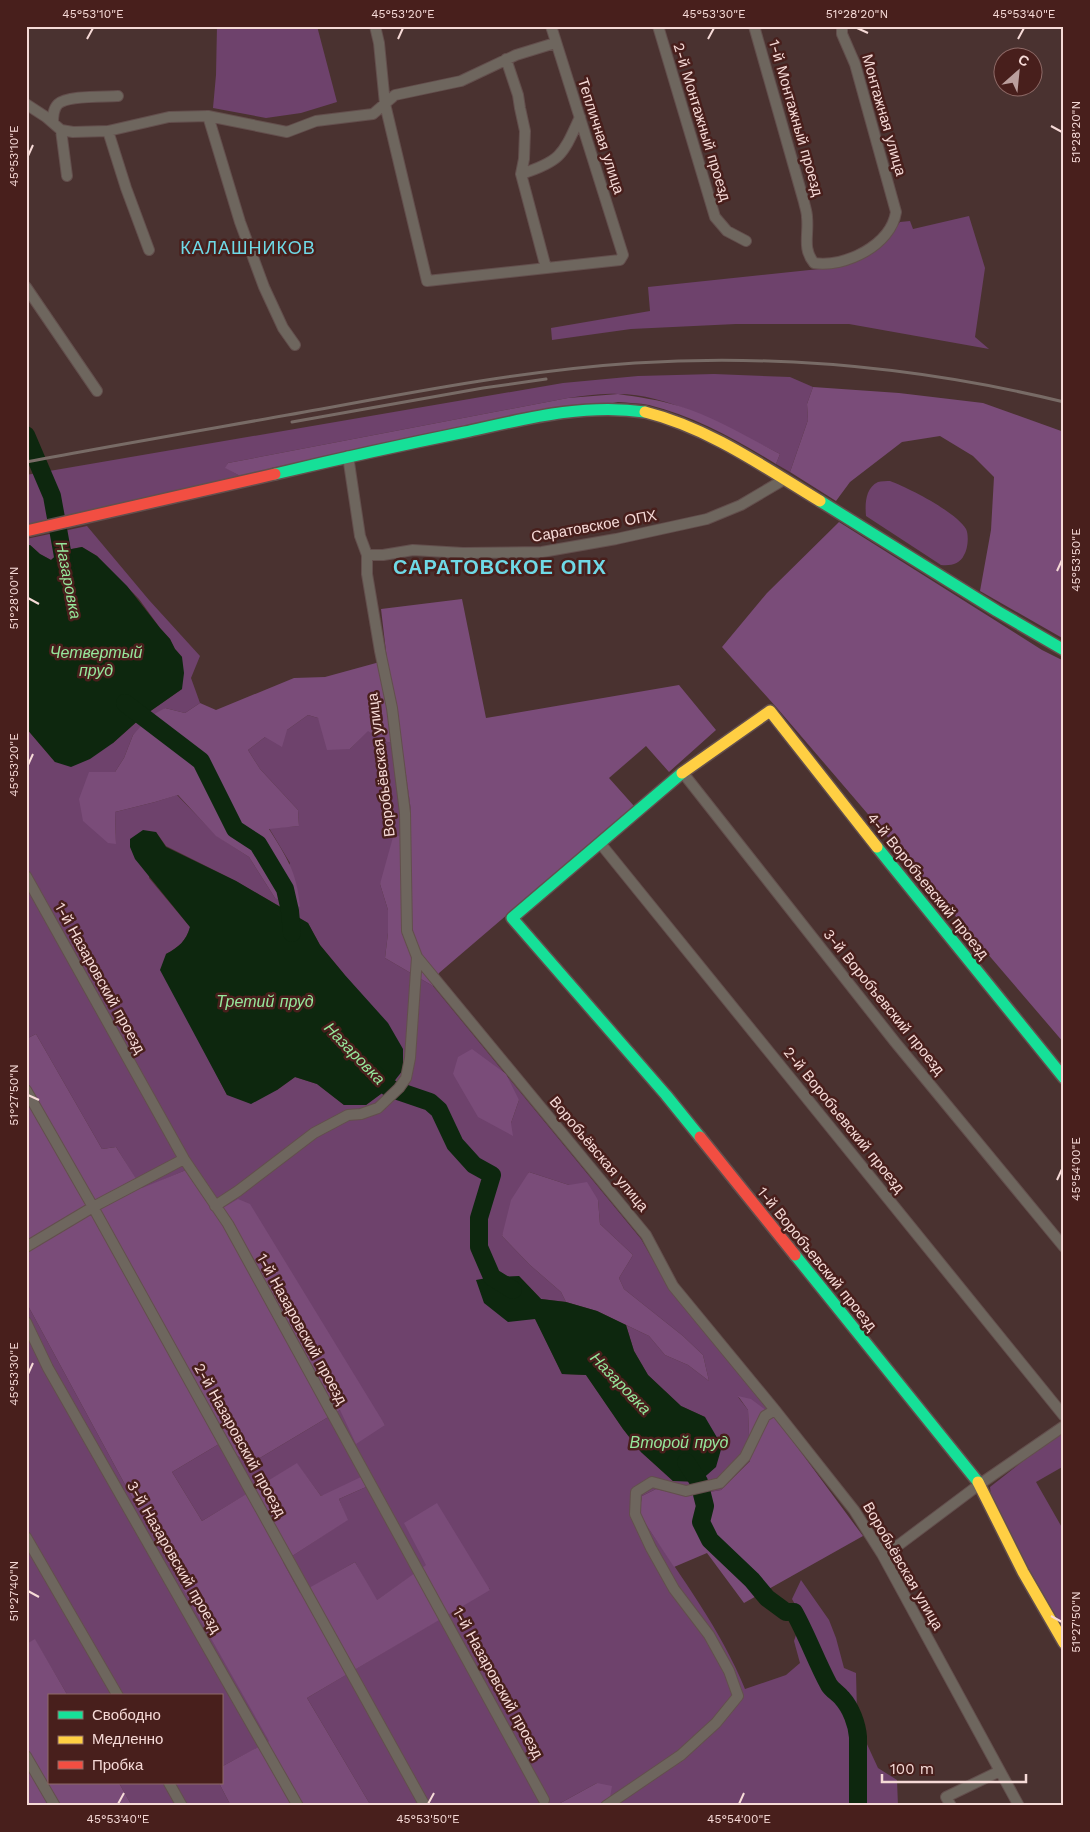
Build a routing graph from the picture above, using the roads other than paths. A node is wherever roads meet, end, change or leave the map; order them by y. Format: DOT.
graph roads {
  1 [pos="375,26"];
  2 [pos="551,26"];
  3 [pos="658,26"];
  4 [pos="754,26"];
  5 [pos="842,26"];
  6 [pos="556,43"];
  7 [pos="506,59"];
  8 [pos="118,96"];
  9 [pos="26,104"];
  10 [pos="385,104"];
  11 [pos="208,116"];
  12 [pos="580,117"];
  13 [pos="57,127"];
  14 [pos="108,131"];
  15 [pos="521,174"];
  16 [pos="67,176"];
  17 [pos="896,212"];
  18 [pos="746,241"];
  19 [pos="149,250"];
  20 [pos="546,268"];
  21 [pos="26,288"];
  22 [pos="295,345"];
  23 [pos="96,391"];
  24 [pos="348,456"];
  25 [pos="784,479"];
  26 [pos="26,531"];
  27 [pos="367,555"];
  28 [pos="1064,650"];
  29 [pos="683,773"];
  30 [pos="600,843"];
  31 [pos="26,876"];
  32 [pos="417,958"];
  33 [pos="1064,1078"];
  34 [pos="26,1090"];
  35 [pos="184,1160"];
  36 [pos="215,1206"];
  37 [pos="93,1207"];
  38 [pos="26,1247"];
  39 [pos="1064,1247"];
  40 [pos="26,1322"];
  41 [pos="775,1410"];
  42 [pos="1064,1416"];
  43 [pos="1064,1426"];
  44 [pos="980,1484"];
  45 [pos="26,1537"];
  46 [pos="882,1554"];
  47 [pos="1064,1643"];
  48 [pos="117,1694"];
  49 [pos="26,1756"];
  50 [pos="1000,1771"];
  51 [pos="170,1784"];
  52 [pos="544,1800"];
  53 [pos="55,1806"];
  54 [pos="182,1806"];
  55 [pos="298,1806"];
  56 [pos="425,1806"];
  57 [pos="606,1806"];
  58 [pos="951,1806"];
  59 [pos="1019,1806"];
  1 -- 10 [label="street"];
  2 -- 6 [label="street, Тепличная улица"];
  3 -- 18 [label="street, 2-й Монтажный проезд"];
  4 -- 17 [label="street, 1-й Монтажный проезд"];
  5 -- 17 [label="street, Монтажная улица"];
  6 -- 7 [label="street"];
  6 -- 12 [label="street, Тепличная улица"];
  7 -- 10 [label="street"];
  7 -- 15 [label="street"];
  8 -- 13 [label="street"];
  9 -- 13 [label="street"];
  10 -- 11 [label="street"];
  10 -- 20 [label="street"];
  11 -- 14 [label="street"];
  11 -- 22 [label="street"];
  12 -- 15 [label="street"];
  12 -- 20 [label="street, Тепличная улица"];
  13 -- 14 [label="street"];
  13 -- 16 [label="street"];
  14 -- 19 [label="street"];
  15 -- 20 [label="street"];
  21 -- 23 [label="street"];
  24 -- 25 [label="street"];
  24 -- 26 [label="street"];
  24 -- 27 [label="street, Воробьёвская улица"];
  25 -- 27 [label="street, Саратовское ОПХ"];
  25 -- 28 [label="street"];
  27 -- 32 [label="street, Воробьёвская улица"];
  29 -- 30 [label="street"];
  29 -- 33 [label="street, 4-й Воробъевский проезд"];
  29 -- 39 [label="street, 3-й Воробъевский проезд"];
  30 -- 42 [label="street, 2-й Воробъевский проезд"];
  30 -- 44 [label="street, 1-й Воробъевский проезд"];
  31 -- 35 [label="street, 1-й Назаровский проезд"];
  32 -- 36 [label="street"];
  32 -- 41 [label="street, Воробьёвская улица"];
  34 -- 37 [label="street, 2-й Назаровский проезд"];
  35 -- 36 [label="street, 1-й Назаровский проезд"];
  35 -- 37 [label="street"];
  36 -- 52 [label="street, 1-й Назаровский проезд"];
  37 -- 38 [label="street"];
  37 -- 56 [label="street, 2-й Назаровский проезд"];
  40 -- 55 [label="street, 3-й Назаровский проезд"];
  41 -- 46 [label="street, Воробьёвская улица"];
  41 -- 57 [label="street"];
  43 -- 44 [label="street"];
  44 -- 46 [label="street"];
  44 -- 47 [label="street, 1-й Воробъевский проезд"];
  45 -- 48 [label="street"];
  46 -- 50 [label="street, Воробьёвская улица"];
  49 -- 53 [label="street"];
  50 -- 58 [label="street"];
  50 -- 59 [label="street, Воробьёвская улица"];
  51 -- 54 [label="street"];
}
